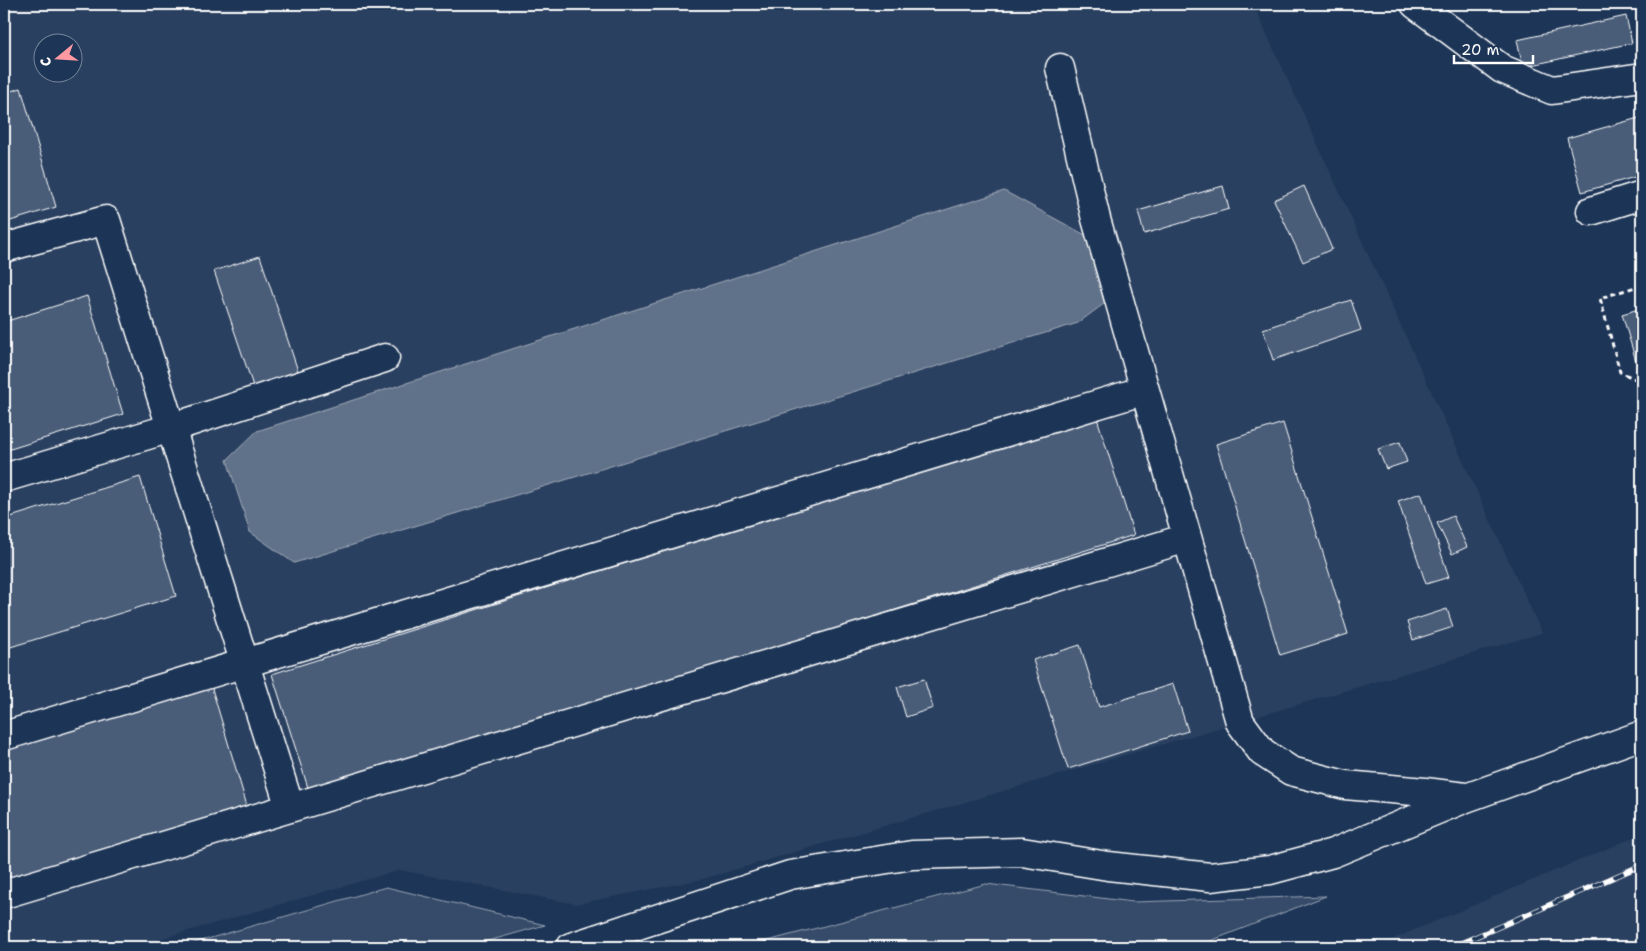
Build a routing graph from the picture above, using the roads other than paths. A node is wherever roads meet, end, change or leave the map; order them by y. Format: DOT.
graph roads {
  1 [pos="1415,4"];
  2 [pos="1060,68"];
  3 [pos="1642,77"];
  4 [pos="1642,195"];
  5 [pos="1591,211"];
  6 [pos="4,248"];
  7 [pos="385,358"];
  8 [pos="1145,390"];
  9 [pos="171,428"];
  10 [pos="4,478"];
  11 [pos="1187,538"];
  12 [pos="244,663"];
  13 [pos="1642,735"];
  14 [pos="4,736"];
  15 [pos="1466,798"];
  16 [pos="290,808"];
  17 [pos="4,894"];
  18 [pos="571,947"];
  1 -- 3 [label="street"];
  2 -- 8 [label="street"];
  4 -- 5 [label="street"];
  6 -- 9 [label="street"];
  7 -- 9 [label="street"];
  8 -- 11 [label="street"];
  8 -- 12 [label="street"];
  9 -- 10 [label="street"];
  9 -- 12 [label="street"];
  11 -- 15 [label="street"];
  11 -- 16 [label="street"];
  12 -- 14 [label="street"];
  12 -- 16 [label="street"];
  13 -- 15 [label="street"];
  15 -- 18 [label="street"];
  16 -- 17 [label="street"];
}
